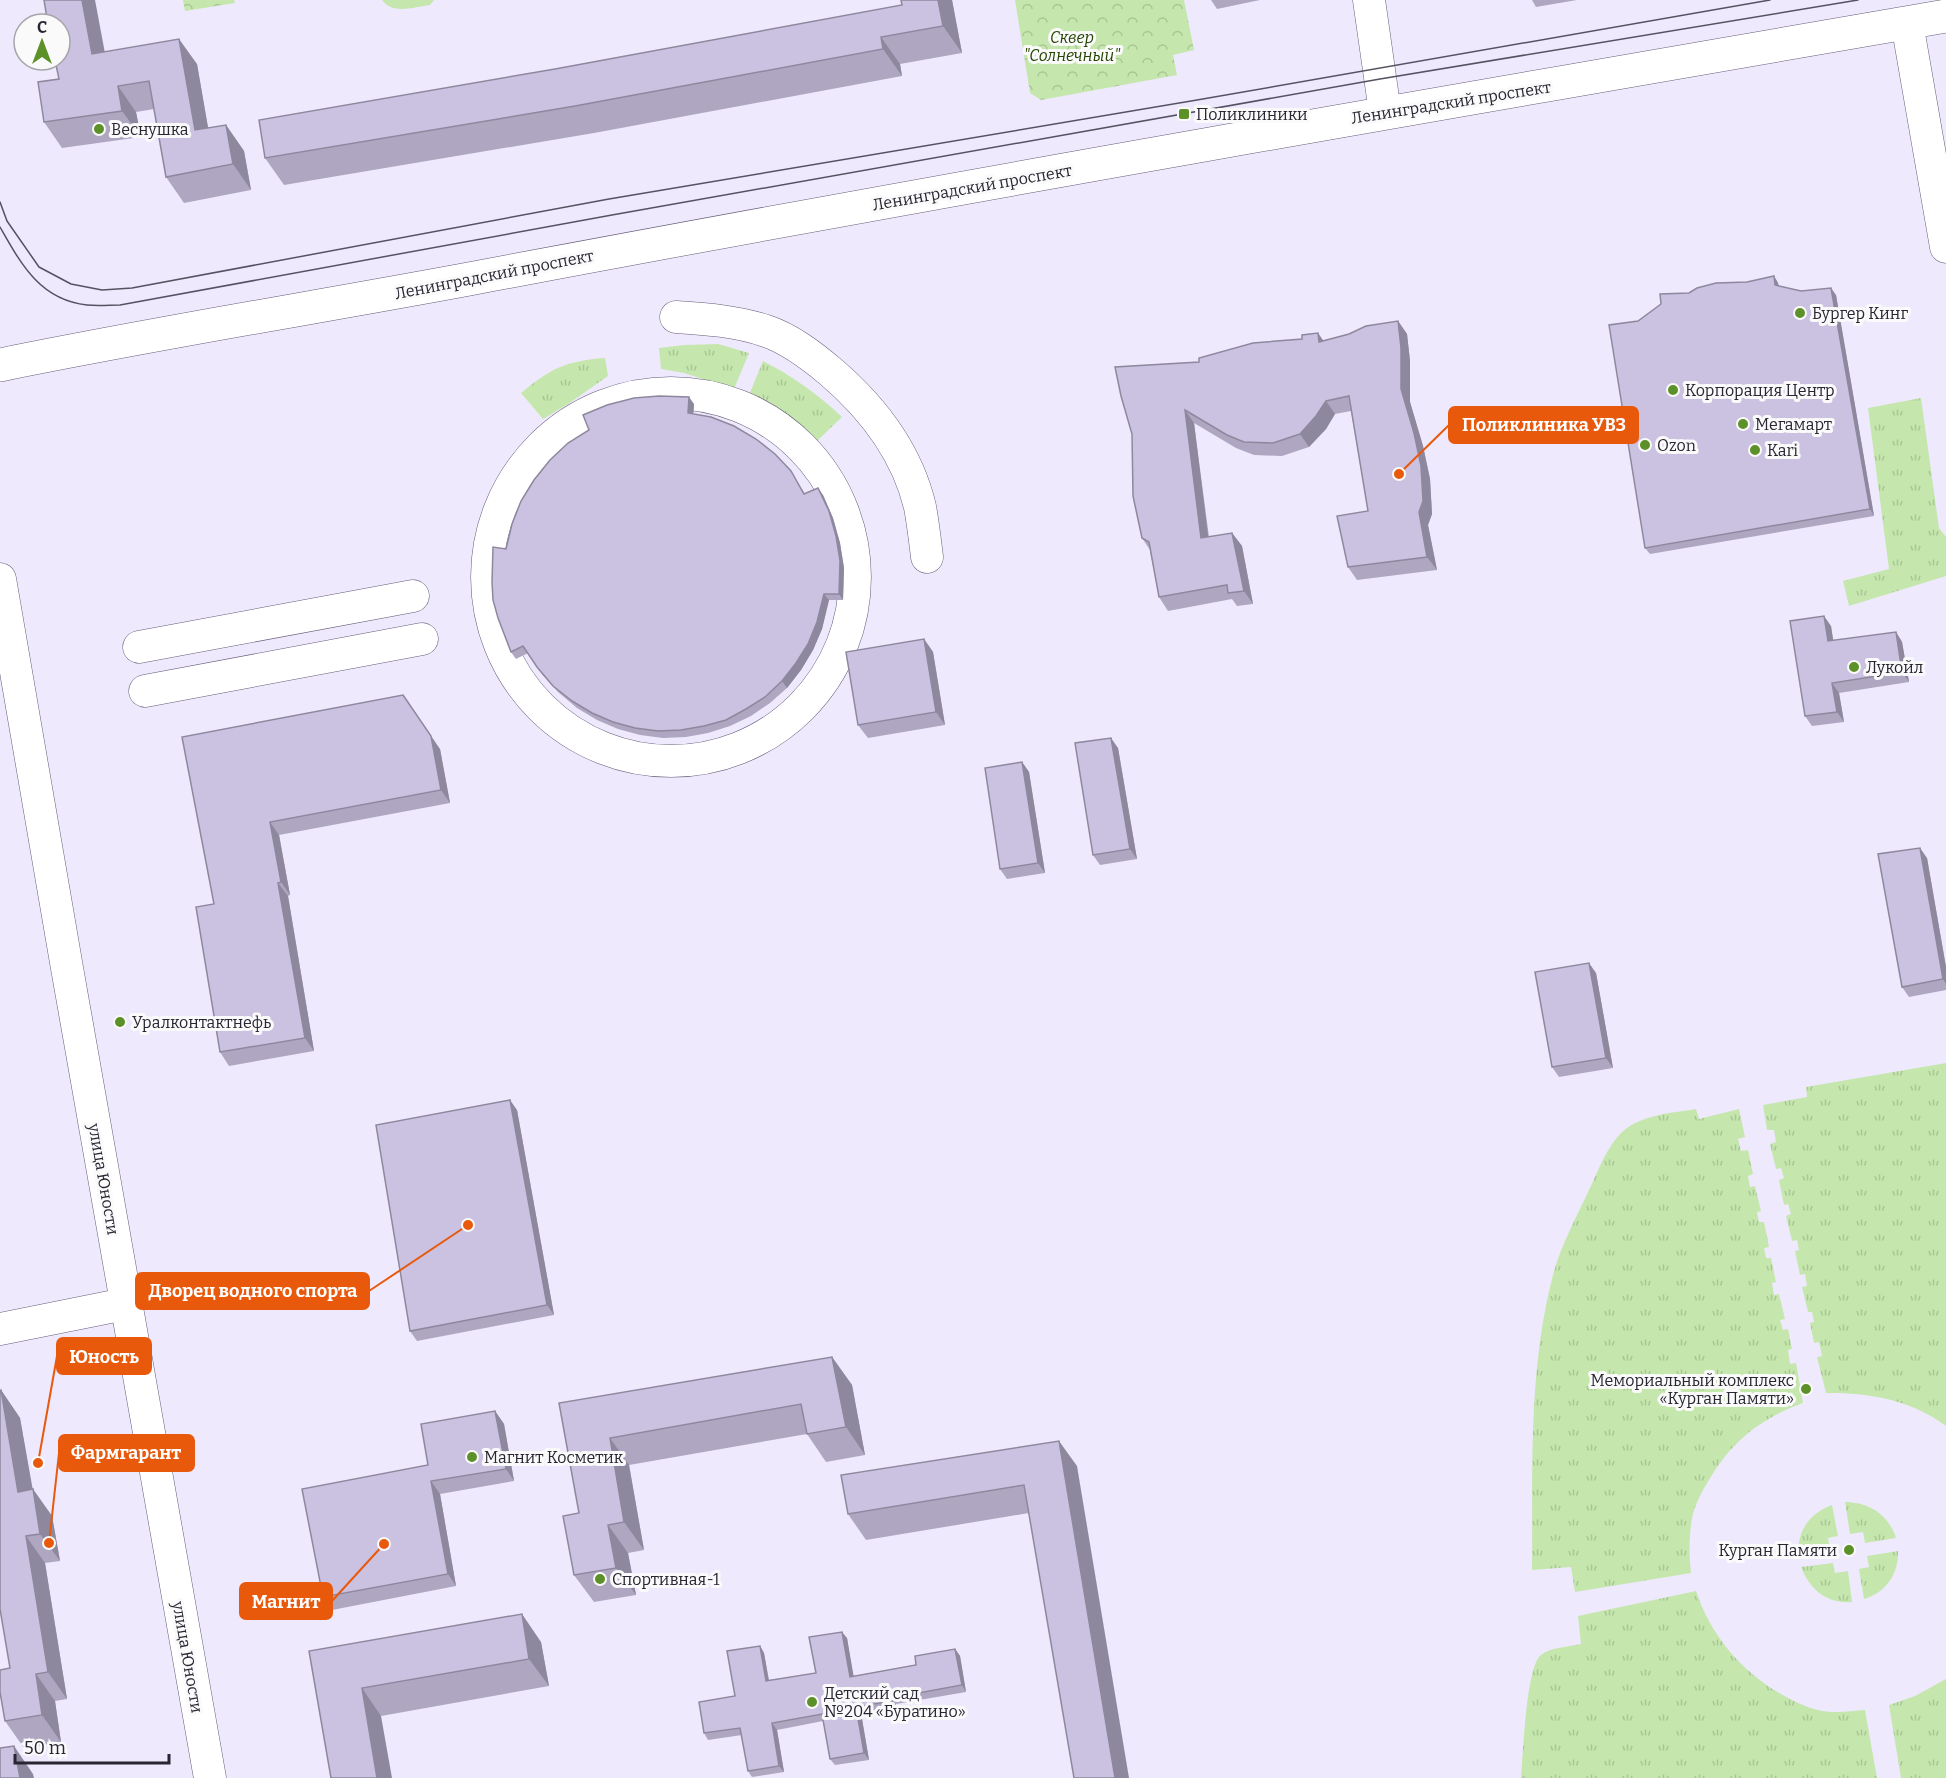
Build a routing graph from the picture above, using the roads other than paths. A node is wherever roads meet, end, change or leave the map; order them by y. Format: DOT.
graph roads {
  1 [pos="1370,0"];
  2 [pos="1946,16"];
  3 [pos="1907,22"];
  4 [pos="1385,112"];
  5 [pos="1946,247"];
  6 [pos="676,316"];
  7 [pos="0,365"];
  8 [pos="497,509"];
  9 [pos="927,557"];
  10 [pos="0,579"];
  11 [pos="412,596"];
  12 [pos="422,639"];
  13 [pos="139,647"];
  14 [pos="145,691"];
  15 [pos="125,1304"];
  16 [pos="0,1329"];
  17 [pos="210,1778"];
  1 -- 4 [label="street"];
  2 -- 3 [label="main road, Ленинградский проспект"];
  3 -- 4 [label="main road, Ленинградский проспект"];
  3 -- 5 [label="street"];
  4 -- 7 [label="main road, Ленинградский проспект"];
  6 -- 9 [label="street"];
  8 -- 8 [label="street"];
  10 -- 15 [label="street, улица Юности"];
  11 -- 13 [label="street"];
  12 -- 14 [label="street"];
  15 -- 16 [label="street"];
  15 -- 17 [label="street, улица Юности"];
}
